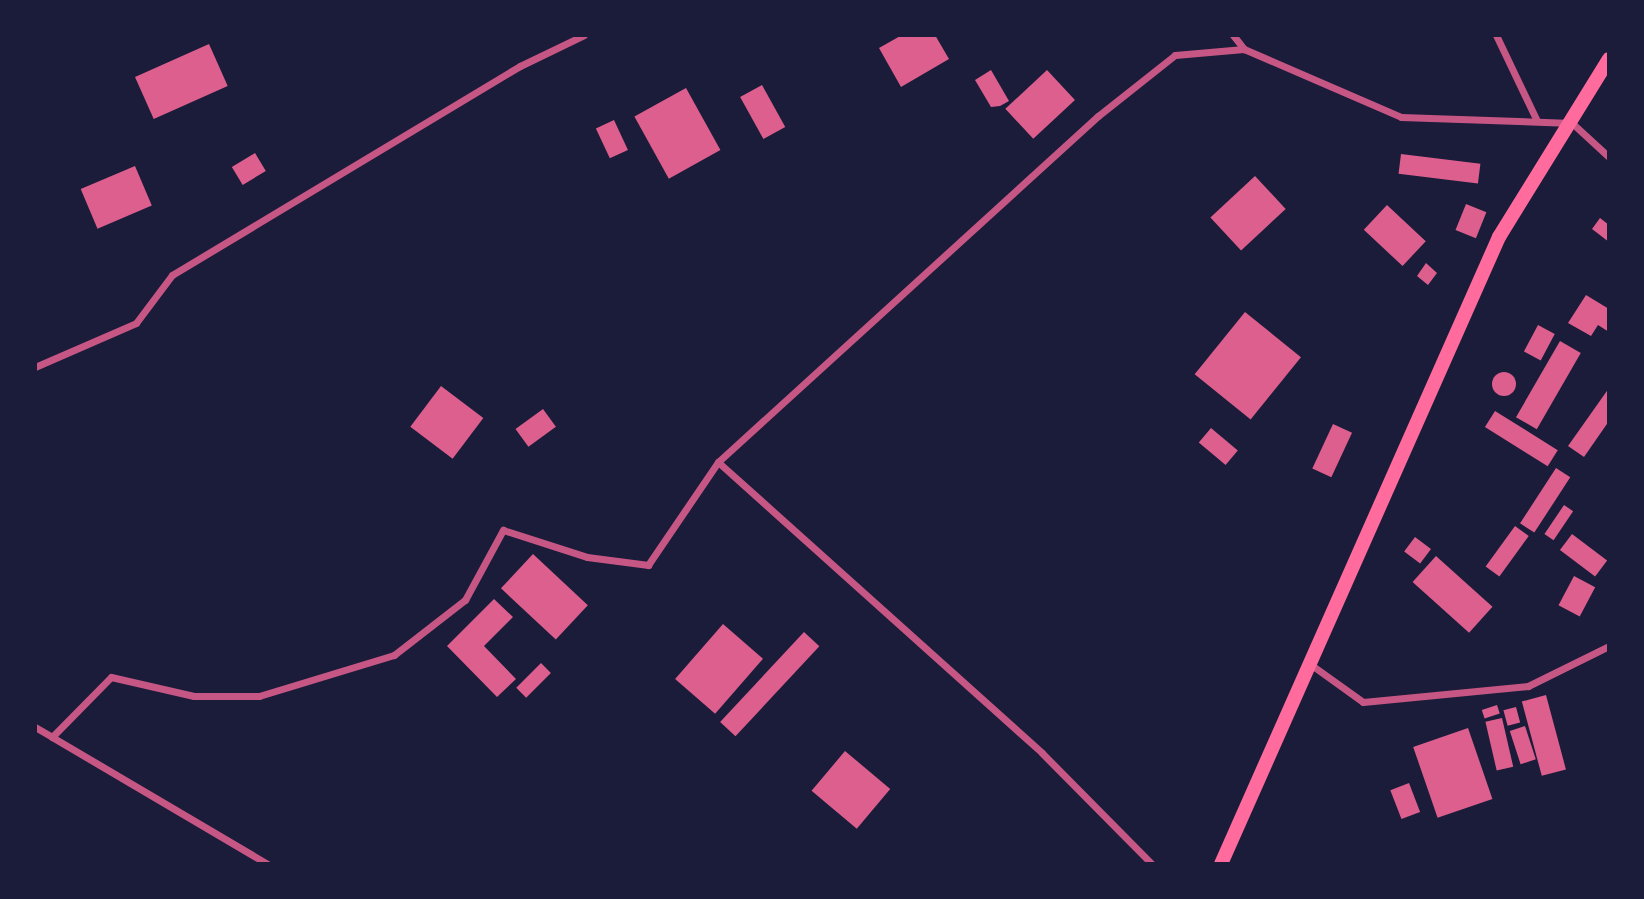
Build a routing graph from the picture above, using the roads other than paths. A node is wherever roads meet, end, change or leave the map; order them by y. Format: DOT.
graph roads {
  1 [pos="584,35"];
  2 [pos="1233,35"];
  3 [pos="1496,35"];
  4 [pos="1244,49"];
  5 [pos="1609,59"];
  6 [pos="1537,121"];
  7 [pos="1572,122"];
  8 [pos="1609,157"];
  9 [pos="35,367"];
  10 [pos="718,462"];
  11 [pos="1609,646"];
  12 [pos="1310,664"];
  13 [pos="35,727"];
  14 [pos="52,737"];
  15 [pos="268,864"];
  16 [pos="1152,864"];
  17 [pos="1221,864"];
  1 -- 9 [label="street"];
  2 -- 4 [label="street"];
  3 -- 6 [label="street"];
  4 -- 6 [label="street"];
  4 -- 10 [label="street"];
  5 -- 7 [label="main road"];
  6 -- 7 [label="street"];
  7 -- 8 [label="street"];
  7 -- 12 [label="main road"];
  10 -- 14 [label="street"];
  10 -- 16 [label="street"];
  11 -- 12 [label="street"];
  12 -- 17 [label="main road"];
  13 -- 14 [label="street"];
  14 -- 15 [label="street"];
}
